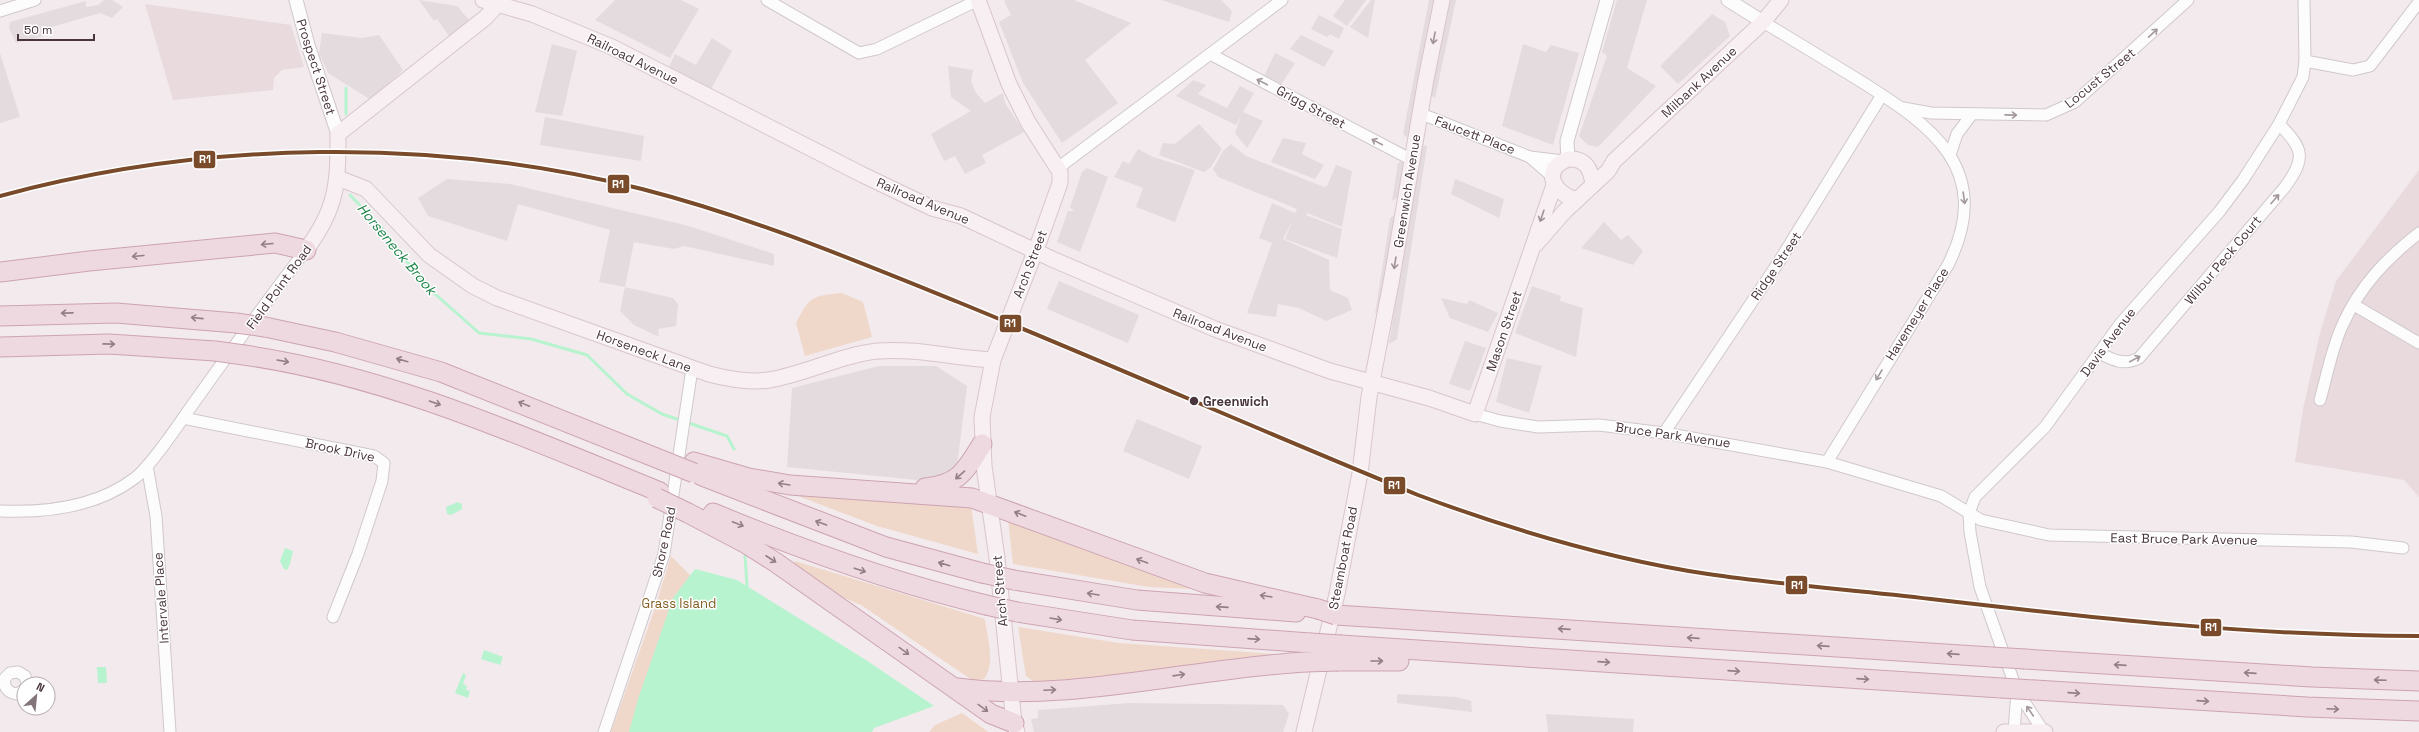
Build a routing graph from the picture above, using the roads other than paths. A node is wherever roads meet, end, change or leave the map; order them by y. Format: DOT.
graph roads {
  1 [pos="35,0"];
  2 [pos="296,0"];
  3 [pos="483,0"];
  4 [pos="766,0"];
  5 [pos="978,0"];
  6 [pos="1282,0"];
  7 [pos="1442,0"];
  8 [pos="1607,0"];
  9 [pos="1728,0"];
  10 [pos="1781,0"];
  11 [pos="2188,0"];
  12 [pos="2304,0"];
  13 [pos="500,2"];
  14 [pos="2419,2"];
  15 [pos="0,10"];
  16 [pos="1764,22"];
  17 [pos="1210,54"];
  18 [pos="2305,61"];
  19 [pos="1882,95"];
  20 [pos="1900,107"];
  21 [pos="1420,113"];
  22 [pos="1972,114"];
  23 [pos="2279,124"];
  24 [pos="338,134"];
  25 [pos="1530,157"];
  26 [pos="1952,158"];
  27 [pos="1412,160"];
  28 [pos="1566,160"];
  29 [pos="1614,161"];
  30 [pos="1584,162"];
  31 [pos="1058,168"];
  32 [pos="338,178"];
  33 [pos="1553,181"];
  34 [pos="1593,185"];
  35 [pos="1577,200"];
  36 [pos="2419,233"];
  37 [pos="1533,248"];
  38 [pos="306,250"];
  39 [pos="1035,251"];
  40 [pos="0,272"];
  41 [pos="2354,305"];
  42 [pos="0,316"];
  43 [pos="2419,343"];
  44 [pos="0,347"];
  45 [pos="2099,353"];
  46 [pos="993,360"];
  47 [pos="692,369"];
  48 [pos="1372,383"];
  49 [pos="2320,400"];
  50 [pos="1475,414"];
  51 [pos="183,418"];
  52 [pos="1664,433"];
  53 [pos="982,444"];
  54 [pos="1827,462"];
  55 [pos="147,466"];
  56 [pos="694,468"];
  57 [pos="865,491"];
  58 [pos="990,503"];
  59 [pos="689,508"];
  60 [pos="0,511"];
  61 [pos="1969,513"];
  62 [pos="2403,548"];
  63 [pos="1317,611"];
  64 [pos="334,617"];
  65 [pos="1340,653"];
  66 [pos="25,676"];
  67 [pos="2419,681"];
  68 [pos="2,686"];
  69 [pos="955,688"];
  70 [pos="1011,690"];
  71 [pos="2018,690"];
  72 [pos="16,693"];
  73 [pos="2419,711"];
  74 [pos="1015,728"];
  75 [pos="170,732"];
  76 [pos="604,732"];
  77 [pos="1304,732"];
  78 [pos="2011,732"];
  79 [pos="2044,732"];
  1 -- 15 [label="street"];
  2 -- 24 [label="street, Prospect Street"];
  3 -- 13 [label="main road, Railroad Avenue"];
  4 -- 5 [label="street"];
  5 -- 31 [label="main road"];
  6 -- 17 [label="street"];
  7 -- 21 [label="main road, Greenwich Avenue, one-way"];
  8 -- 28 [label="street"];
  9 -- 16 [label="street, Havemeyer Place"];
  10 -- 16 [label="main road, Milbank Avenue"];
  22 -- 11 [label="street, Locust Street, one-way"];
  12 -- 18 [label="street, Davis Avenue"];
  13 -- 24 [label="main road"];
  13 -- 39 [label="main road, Railroad Avenue"];
  14 -- 18 [label="street"];
  16 -- 19 [label="street, Havemeyer Place"];
  16 -- 29 [label="main road, Milbank Avenue"];
  27 -- 17 [label="street, Grigg Street, one-way"];
  17 -- 31 [label="street"];
  18 -- 23 [label="street, Davis Avenue"];
  19 -- 20 [label="street, Havemeyer Place"];
  19 -- 52 [label="street, Ridge Street"];
  20 -- 22 [label="street, Locust Street"];
  20 -- 26 [label="street, Havemeyer Place"];
  21 -- 25 [label="street, Faucett Place"];
  21 -- 27 [label="main road, Greenwich Avenue"];
  22 -- 26 [label="street"];
  23 -- 45 [label="street, Davis Avenue"];
  45 -- 23 [label="street, Wilbur Peck Court, one-way"];
  24 -- 32 [label="main road, Field Point Road"];
  25 -- 28 [label="street, Faucett Place"];
  25 -- 33 [label="street, Faucett Place"];
  26 -- 54 [label="street, Havemeyer Place, one-way"];
  27 -- 48 [label="main road, Greenwich Avenue, one-way"];
  28 -- 30 [label="main road"];
  28 -- 33 [label="main road, Mason Street"];
  29 -- 30 [label="main road"];
  29 -- 34 [label="main road, Milbank Avenue"];
  30 -- 34 [label="main road"];
  31 -- 39 [label="main road, Arch Street"];
  32 -- 38 [label="main road, Field Point Road"];
  32 -- 47 [label="main road, Horseneck Lane"];
  33 -- 35 [label="main road"];
  33 -- 37 [label="main road, Mason Street, one-way"];
  34 -- 35 [label="main road, Mason Street"];
  35 -- 37 [label="main road, Mason Street"];
  36 -- 41 [label="street"];
  37 -- 50 [label="main road, Mason Street"];
  38 -- 40 [label="highway, one-way"];
  38 -- 51 [label="street, Field Point Road"];
  39 -- 46 [label="main road, Arch Street"];
  39 -- 48 [label="main road, Railroad Avenue"];
  41 -- 43 [label="street"];
  41 -- 49 [label="street"];
  56 -- 42 [label="highway, one-way, bridge"];
  44 -- 59 [label="highway, one-way, bridge"];
  45 -- 61 [label="street, Davis Avenue"];
  46 -- 47 [label="main road, Horseneck Lane"];
  46 -- 53 [label="main road, Arch Street"];
  47 -- 76 [label="street, Shore Road"];
  48 -- 50 [label="main road, Bruce Park Avenue"];
  48 -- 77 [label="main road, Steamboat Road"];
  50 -- 52 [label="street, Bruce Park Avenue"];
  51 -- 55 [label="street, Field Point Road"];
  51 -- 64 [label="street, Brook Drive"];
  52 -- 54 [label="street, Bruce Park Avenue"];
  53 -- 57 [label="highway, one-way"];
  53 -- 58 [label="main road, Arch Street"];
  54 -- 61 [label="street, Bruce Park Avenue"];
  55 -- 60 [label="street, Field Point Road"];
  55 -- 75 [label="street, Intervale Place"];
  57 -- 56 [label="highway, one-way"];
  63 -- 56 [label="highway, one-way, bridge"];
  57 -- 58 [label="highway"];
  63 -- 58 [label="highway, one-way"];
  58 -- 70 [label="main road, Arch Street"];
  59 -- 65 [label="highway, one-way, bridge"];
  59 -- 69 [label="highway, one-way"];
  61 -- 62 [label="street, East Bruce Park Avenue"];
  61 -- 71 [label="street, Davis Avenue"];
  67 -- 63 [label="highway, one-way, bridge"];
  70 -- 65 [label="highway, one-way, bridge"];
  65 -- 71 [label="highway, one-way"];
  66 -- 68 [label="street"];
  68 -- 72 [label="street"];
  69 -- 70 [label="highway"];
  69 -- 74 [label="highway, one-way"];
  70 -- 74 [label="main road, Arch Street"];
  71 -- 73 [label="highway, one-way"];
  71 -- 78 [label="street, Davis Avenue"];
  79 -- 71 [label="street, Davis Avenue, one-way"];
  78 -- 79 [label="main road, Davis Avenue"];
}
